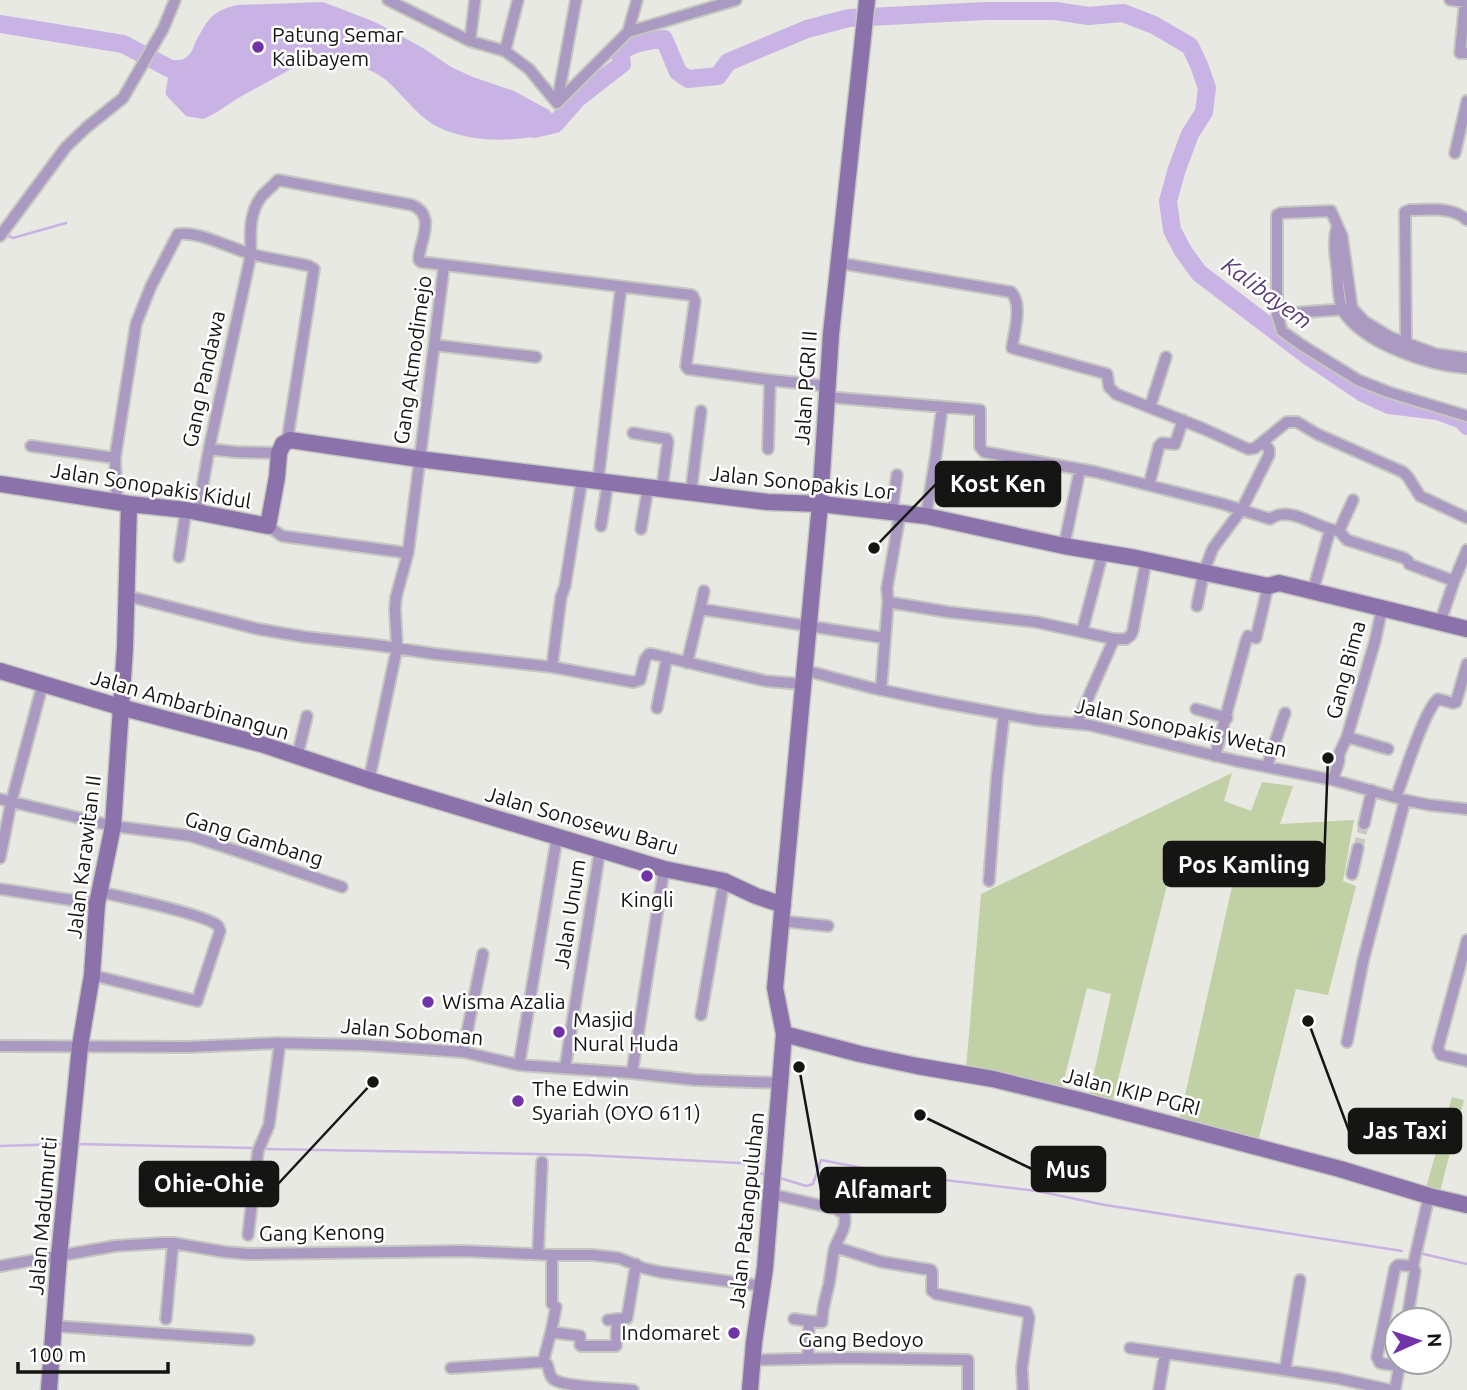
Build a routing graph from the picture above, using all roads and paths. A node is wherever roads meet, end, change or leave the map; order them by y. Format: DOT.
graph roads {
  1 [pos="175,0"];
  2 [pos="388,0"];
  3 [pos="475,0"];
  4 [pos="518,0"];
  5 [pos="576,0"];
  6 [pos="637,0"];
  7 [pos="736,0"];
  8 [pos="1450,0"];
  9 [pos="717,2"];
  10 [pos="866,2"];
  11 [pos="1466,2"];
  12 [pos="407,4"];
  13 [pos="628,32"];
  14 [pos="470,41"];
  15 [pos="505,51"];
  16 [pos="1467,53"];
  17 [pos="1467,101"];
  18 [pos="557,103"];
  19 [pos="1455,153"];
  20 [pos="1467,220"];
  21 [pos="3,232"];
  22 [pos="251,254"];
  23 [pos="839,263"];
  24 [pos="444,266"];
  25 [pos="621,287"];
  26 [pos="1347,309"];
  27 [pos="1277,314"];
  28 [pos="434,345"];
  29 [pos="1405,348"];
  30 [pos="536,357"];
  31 [pos="1166,357"];
  32 [pos="1467,358"];
  33 [pos="1467,368"];
  34 [pos="770,380"];
  35 [pos="827,391"];
  36 [pos="1150,407"];
  37 [pos="942,408"];
  38 [pos="701,411"];
  39 [pos="1467,415"];
  40 [pos="1183,420"];
  41 [pos="633,433"];
  42 [pos="1264,441"];
  43 [pos="31,446"];
  44 [pos="285,446"];
  45 [pos="209,449"];
  46 [pos="768,449"];
  47 [pos="115,458"];
  48 [pos="419,459"];
  49 [pos="1080,469"];
  50 [pos="897,475"];
  51 [pos="596,481"];
  52 [pos="0,484"];
  53 [pos="1149,485"];
  54 [pos="655,487"];
  55 [pos="691,492"];
  56 [pos="1353,500"];
  57 [pos="123,503"];
  58 [pos="820,504"];
  59 [pos="1242,509"];
  60 [pos="192,511"];
  61 [pos="896,513"];
  62 [pos="926,516"];
  63 [pos="1467,518"];
  64 [pos="268,526"];
  65 [pos="601,526"];
  66 [pos="641,529"];
  67 [pos="1334,531"];
  68 [pos="1064,547"];
  69 [pos="1467,550"];
  70 [pos="1103,552"];
  71 [pos="408,553"];
  72 [pos="179,556"];
  73 [pos="1146,561"];
  74 [pos="1204,571"];
  75 [pos="1454,581"];
  76 [pos="1268,586"];
  77 [pos="704,591"];
  78 [pos="1313,591"];
  79 [pos="127,596"];
  80 [pos="888,602"];
  81 [pos="1197,606"];
  82 [pos="700,609"];
  83 [pos="1382,609"];
  84 [pos="1440,623"];
  85 [pos="808,626"];
  86 [pos="1467,629"];
  87 [pos="1082,632"];
  88 [pos="885,638"];
  89 [pos="1120,639"];
  90 [pos="397,648"];
  91 [pos="667,657"];
  92 [pos="687,663"];
  93 [pos="1467,664"];
  94 [pos="552,667"];
  95 [pos="0,671"];
  96 [pos="803,677"];
  97 [pos="44,684"];
  98 [pos="881,690"];
  99 [pos="120,707"];
  100 [pos="657,708"];
  101 [pos="1196,709"];
  102 [pos="1285,713"];
  103 [pos="1004,714"];
  104 [pos="307,716"];
  105 [pos="1227,718"];
  106 [pos="1077,723"];
  107 [pos="1347,737"];
  108 [pos="1388,749"];
  109 [pos="1215,755"];
  110 [pos="297,757"];
  111 [pos="1266,766"];
  112 [pos="369,780"];
  113 [pos="1333,780"];
  114 [pos="1373,790"];
  115 [pos="1401,798"];
  116 [pos="5,801"];
  117 [pos="1467,809"];
  118 [pos="1364,824"];
  119 [pos="113,825"];
  120 [pos="557,837"];
  121 [pos="1359,848"];
  122 [pos="600,850"];
  123 [pos="0,858"];
  124 [pos="664,869"];
  125 [pos="1352,874"];
  126 [pos="724,881"];
  127 [pos="989,881"];
  128 [pos="342,887"];
  129 [pos="0,890"];
  130 [pos="98,898"];
  131 [pos="782,913"];
  132 [pos="828,926"];
  133 [pos="1467,940"];
  134 [pos="483,954"];
  135 [pos="92,975"];
  136 [pos="1454,988"];
  137 [pos="1467,991"];
  138 [pos="701,1015"];
  139 [pos="784,1034"];
  140 [pos="1346,1042"];
  141 [pos="280,1043"];
  142 [pos="0,1046"];
  143 [pos="80,1046"];
  144 [pos="464,1052"];
  145 [pos="1467,1061"];
  146 [pos="519,1065"];
  147 [pos="565,1068"];
  148 [pos="632,1073"];
  149 [pos="780,1083"];
  150 [pos="542,1162"];
  151 [pos="773,1180"];
  152 [pos="1429,1196"];
  153 [pos="1467,1205"];
  154 [pos="248,1235"];
  155 [pos="173,1243"];
  156 [pos="835,1247"];
  157 [pos="538,1255"];
  158 [pos="552,1255"];
  159 [pos="59,1256"];
  160 [pos="636,1264"];
  161 [pos="0,1266"];
  162 [pos="1413,1266"];
  163 [pos="1300,1280"];
  164 [pos="763,1286"];
  165 [pos="1387,1306"];
  166 [pos="1409,1306"];
  167 [pos="166,1319"];
  168 [pos="794,1319"];
  169 [pos="809,1321"];
  170 [pos="54,1326"];
  171 [pos="1383,1327"];
  172 [pos="551,1332"];
  173 [pos="248,1340"];
  174 [pos="1130,1349"];
  175 [pos="1165,1354"];
  176 [pos="808,1359"];
  177 [pos="753,1360"];
  178 [pos="543,1362"];
  179 [pos="1383,1363"];
  180 [pos="451,1367"];
  181 [pos="1285,1370"];
  182 [pos="49,1390"];
  183 [pos="633,1390"];
  184 [pos="750,1390"];
  185 [pos="968,1390"];
  186 [pos="1023,1390"];
  187 [pos="1159,1390"];
  188 [pos="1390,1390"];
  1 -- 21 [label="street"];
  2 -- 12 [label="street"];
  3 -- 14 [label="street"];
  4 -- 15 [label="street"];
  5 -- 18 [label="street"];
  6 -- 13 [label="street"];
  7 -- 9 [label="street"];
  8 -- 11 [label="street"];
  9 -- 13 [label="street"];
  10 -- 23 [label="street, Jalan PGRI II"];
  11 -- 16 [label="street"];
  12 -- 14 [label="street"];
  13 -- 18 [label="street"];
  14 -- 15 [label="street"];
  15 -- 18 [label="street"];
  17 -- 19 [label="street"];
  20 -- 29 [label="street"];
  22 -- 24 [label="street, Gang Pandawa"];
  22 -- 44 [label="street"];
  22 -- 45 [label="street, Gang Pandawa"];
  22 -- 47 [label="street"];
  23 -- 35 [label="street, Jalan PGRI II"];
  23 -- 36 [label="street"];
  24 -- 25 [label="street"];
  24 -- 28 [label="street, Gang Atmodimejo"];
  25 -- 34 [label="street"];
  25 -- 51 [label="street"];
  26 -- 27 [label="street"];
  26 -- 27 [label="street"];
  26 -- 29 [label="street"];
  27 -- 39 [label="street"];
  28 -- 30 [label="street"];
  28 -- 48 [label="street, Gang Atmodimejo"];
  29 -- 32 [label="street"];
  29 -- 33 [label="street"];
  31 -- 36 [label="street"];
  34 -- 35 [label="street"];
  34 -- 46 [label="street"];
  35 -- 37 [label="street"];
  35 -- 58 [label="street, Jalan PGRI II"];
  36 -- 40 [label="street"];
  37 -- 49 [label="street"];
  37 -- 62 [label="street"];
  38 -- 55 [label="street"];
  40 -- 42 [label="street"];
  40 -- 53 [label="street"];
  41 -- 54 [label="street"];
  42 -- 59 [label="street"];
  42 -- 63 [label="street"];
  43 -- 47 [label="street"];
  44 -- 45 [label="street"];
  44 -- 48 [label="street, Jalan Sonopakis Lor"];
  44 -- 64 [label="street"];
  45 -- 60 [label="street, Gang Pandawa"];
  47 -- 57 [label="street"];
  48 -- 51 [label="street, Jalan Sonopakis Lor"];
  48 -- 71 [label="street"];
  49 -- 53 [label="street"];
  49 -- 68 [label="street"];
  50 -- 61 [label="street"];
  51 -- 54 [label="street, Jalan Sonopakis Lor"];
  51 -- 65 [label="street"];
  51 -- 94 [label="street"];
  52 -- 57 [label="street, Jalan Sonopakis Kidul"];
  53 -- 59 [label="street"];
  54 -- 55 [label="street, Jalan Sonopakis Lor"];
  54 -- 66 [label="street"];
  55 -- 58 [label="street, Jalan Sonopakis Lor"];
  56 -- 67 [label="street"];
  57 -- 60 [label="street, Jalan Sonopakis Kidul"];
  57 -- 79 [label="street, Jalan Karawitan II"];
  58 -- 61 [label="street, Jalan Sonopakis Lor"];
  58 -- 85 [label="street, Jalan PGRI II"];
  59 -- 67 [label="street"];
  59 -- 74 [label="street"];
  60 -- 64 [label="street, Jalan Sonopakis Kidul"];
  60 -- 72 [label="street, Gang Pandawa"];
  61 -- 62 [label="street, Jalan Sonopakis Lor"];
  61 -- 80 [label="street"];
  62 -- 68 [label="street, Jalan Sonopakis Lor"];
  64 -- 71 [label="street, Jalan Sonopakis Kidul"];
  67 -- 75 [label="street"];
  67 -- 78 [label="street"];
  68 -- 70 [label="street, Jalan Sonopakis Lor"];
  69 -- 75 [label="street"];
  70 -- 73 [label="street, Jalan Sonopakis Lor"];
  70 -- 87 [label="street"];
  71 -- 90 [label="street"];
  73 -- 74 [label="street, Jalan Sonopakis Lor"];
  73 -- 89 [label="street"];
  74 -- 76 [label="street, Jalan Sonopakis Lor"];
  74 -- 81 [label="street"];
  75 -- 84 [label="street"];
  76 -- 78 [label="street, Jalan Sonopakis Lor"];
  76 -- 105 [label="street"];
  77 -- 82 [label="street"];
  78 -- 83 [label="street, Jalan Sonopakis Lor"];
  79 -- 90 [label="street"];
  79 -- 99 [label="street, Jalan Karawitan II"];
  80 -- 87 [label="street"];
  80 -- 88 [label="street"];
  82 -- 85 [label="street"];
  82 -- 92 [label="street"];
  83 -- 84 [label="street, Jalan Sonopakis Lor"];
  83 -- 107 [label="street, Gang Bima"];
  84 -- 86 [label="street, Jalan Sonopakis Lor"];
  85 -- 88 [label="street"];
  85 -- 96 [label="street, Jalan PGRI II"];
  87 -- 89 [label="street"];
  88 -- 98 [label="street"];
  89 -- 106 [label="street"];
  90 -- 94 [label="street"];
  90 -- 112 [label="street"];
  91 -- 92 [label="street, Jalan Sonopakis Wetan"];
  91 -- 94 [label="street"];
  91 -- 100 [label="street"];
  92 -- 96 [label="street, Jalan Sonopakis Wetan"];
  93 -- 115 [label="street"];
  95 -- 97 [label="street, Jalan Ambarbinangun"];
  96 -- 98 [label="street, Jalan Sonopakis Wetan"];
  96 -- 131 [label="street, Jalan PGRI II"];
  97 -- 99 [label="street, Jalan Ambarbinangun"];
  97 -- 116 [label="street"];
  98 -- 103 [label="street, Jalan Sonopakis Wetan"];
  99 -- 110 [label="street, Jalan Ambarbinangun"];
  99 -- 119 [label="street, Jalan Karawitan II"];
  101 -- 105 [label="street"];
  102 -- 111 [label="street"];
  103 -- 106 [label="street, Jalan Sonopakis Wetan"];
  103 -- 127 [label="street"];
  104 -- 110 [label="street"];
  105 -- 109 [label="street"];
  106 -- 109 [label="street, Jalan Sonopakis Wetan"];
  107 -- 108 [label="street"];
  107 -- 113 [label="street, Gang Bima"];
  109 -- 111 [label="street, Jalan Sonopakis Wetan"];
  110 -- 112 [label="street, Jalan Ambarbinangun"];
  111 -- 113 [label="street, Jalan Sonopakis Wetan"];
  112 -- 120 [label="street, Jalan Sonosewu Baru"];
  113 -- 114 [label="street, Jalan Sonopakis Wetan"];
  114 -- 115 [label="street, Jalan Sonopakis Wetan"];
  114 -- 118 [label="street"];
  115 -- 117 [label="street, Jalan Sonopakis Wetan"];
  115 -- 140 [label="street"];
  116 -- 119 [label="street, Gang Gambang"];
  116 -- 123 [label="street"];
  119 -- 128 [label="street, Gang Gambang"];
  119 -- 130 [label="street, Jalan Karawitan II"];
  120 -- 122 [label="street, Jalan Sonosewu Baru"];
  120 -- 146 [label="street"];
  121 -- 125 [label="street"];
  122 -- 124 [label="street, Jalan Sonosewu Baru"];
  122 -- 147 [label="street, Jalan Unum"];
  124 -- 126 [label="street, Jalan Sonosewu Baru"];
  124 -- 148 [label="street"];
  126 -- 131 [label="street, Jalan Sonosewu Baru"];
  126 -- 138 [label="street"];
  129 -- 130 [label="street"];
  130 -- 135 [label="street, Jalan Karawitan II"];
  130 -- 135 [label="street"];
  131 -- 132 [label="street"];
  131 -- 139 [label="street, Jalan PGRI II"];
  133 -- 136 [label="street"];
  134 -- 144 [label="street"];
  135 -- 143 [label="street, Jalan Karawitan II"];
  136 -- 137 [label="street"];
  136 -- 145 [label="street"];
  139 -- 149 [label="street, Jalan Patangpuluhan"];
  139 -- 152 [label="street, Jalan IKIP PGRI"];
  141 -- 143 [label="street, Jalan Soboman"];
  141 -- 144 [label="street, Jalan Soboman"];
  141 -- 154 [label="street"];
  142 -- 143 [label="street, Jalan Soboman"];
  143 -- 159 [label="street, Jalan Madumurti"];
  144 -- 146 [label="street, Jalan Soboman"];
  146 -- 147 [label="street, Jalan Soboman"];
  147 -- 148 [label="street, Jalan Soboman"];
  148 -- 149 [label="street, Jalan Soboman"];
  149 -- 151 [label="street, Jalan Patangpuluhan"];
  150 -- 157 [label="street"];
  151 -- 156 [label="street"];
  151 -- 164 [label="street, Jalan Patangpuluhan"];
  152 -- 153 [label="street, Jalan IKIP PGRI"];
  152 -- 162 [label="street"];
  155 -- 157 [label="street, Gang Kenong"];
  155 -- 159 [label="street, Gang Kenong"];
  155 -- 167 [label="street"];
  156 -- 169 [label="street"];
  156 -- 186 [label="street"];
  157 -- 158 [label="street, Gang Kenong"];
  158 -- 160 [label="street, Gang Kenong"];
  158 -- 172 [label="street"];
  159 -- 161 [label="street, Gang Kenong"];
  159 -- 170 [label="street, Jalan Madumurti"];
  160 -- 164 [label="street, Gang Kenong"];
  160 -- 172 [label="street"];
  162 -- 165 [label="street"];
  162 -- 166 [label="street"];
  163 -- 181 [label="street"];
  164 -- 177 [label="street, Jalan Patangpuluhan"];
  168 -- 169 [label="street"];
  169 -- 176 [label="street"];
  170 -- 173 [label="street"];
  170 -- 182 [label="street, Jalan Madumurti"];
  171 -- 179 [label="street"];
  172 -- 178 [label="street"];
  174 -- 175 [label="street"];
  175 -- 181 [label="street"];
  175 -- 187 [label="street"];
  176 -- 177 [label="street, Gang Bedoyo"];
  176 -- 185 [label="street, Gang Bedoyo"];
  177 -- 184 [label="street, Jalan Patangpuluhan"];
  178 -- 180 [label="street"];
  178 -- 183 [label="street"];
  181 -- 188 [label="street"];
}
